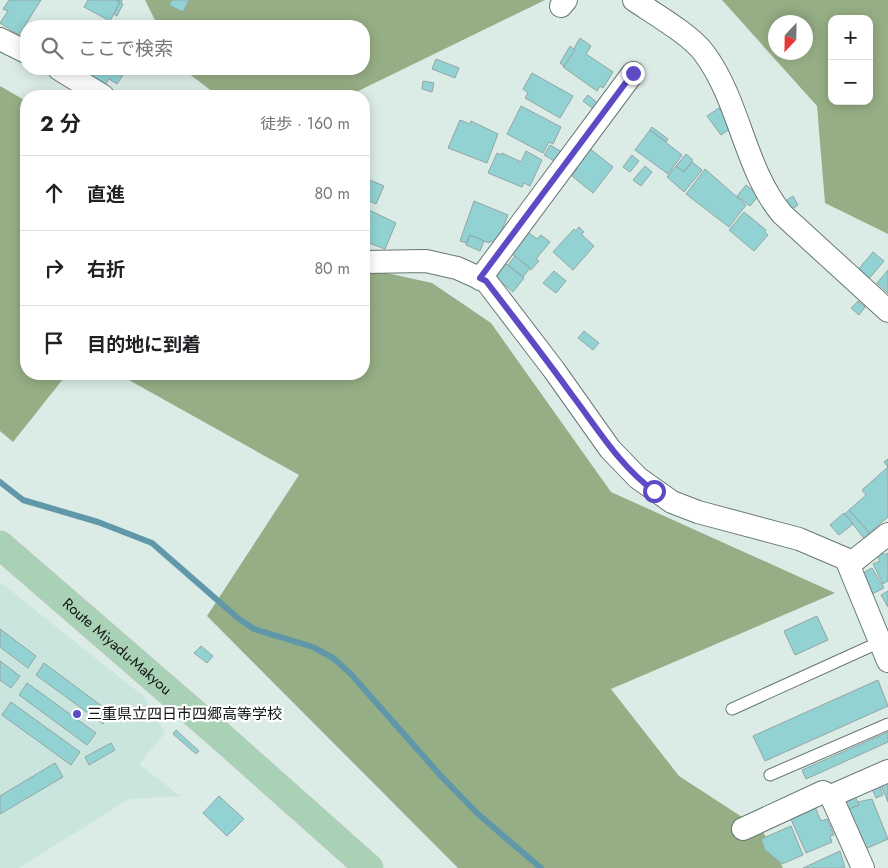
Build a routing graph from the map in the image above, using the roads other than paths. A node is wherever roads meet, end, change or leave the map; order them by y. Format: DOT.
graph roads {
  1 [pos="634,0"];
  2 [pos="0,40"];
  3 [pos="20,49"];
  4 [pos="633,73"];
  5 [pos="69,75"];
  6 [pos="93,90"];
  7 [pos="370,262"];
  8 [pos="480,278"];
  9 [pos="888,312"];
  10 [pos="888,534"];
  11 [pos="0,546"];
  12 [pos="850,564"];
  13 [pos="884,652"];
  14 [pos="732,709"];
  15 [pos="888,724"];
  16 [pos="888,770"];
  17 [pos="770,775"];
  18 [pos="831,796"];
  19 [pos="742,829"];
  20 [pos="369,868"];
  21 [pos="863,868"];
  1 -- 9 [label="street"];
  2 -- 3 [label="street"];
  4 -- 8 [label="street"];
  5 -- 6 [label="street"];
  7 -- 8 [label="street"];
  8 -- 12 [label="street"];
  10 -- 12 [label="street"];
  11 -- 20 [label="main road, Route Miyadu-Makyou"];
  12 -- 13 [label="street"];
  13 -- 14 [label="lane"];
  15 -- 17 [label="lane"];
  16 -- 18 [label="street"];
  18 -- 19 [label="street"];
  18 -- 21 [label="street"];
}
